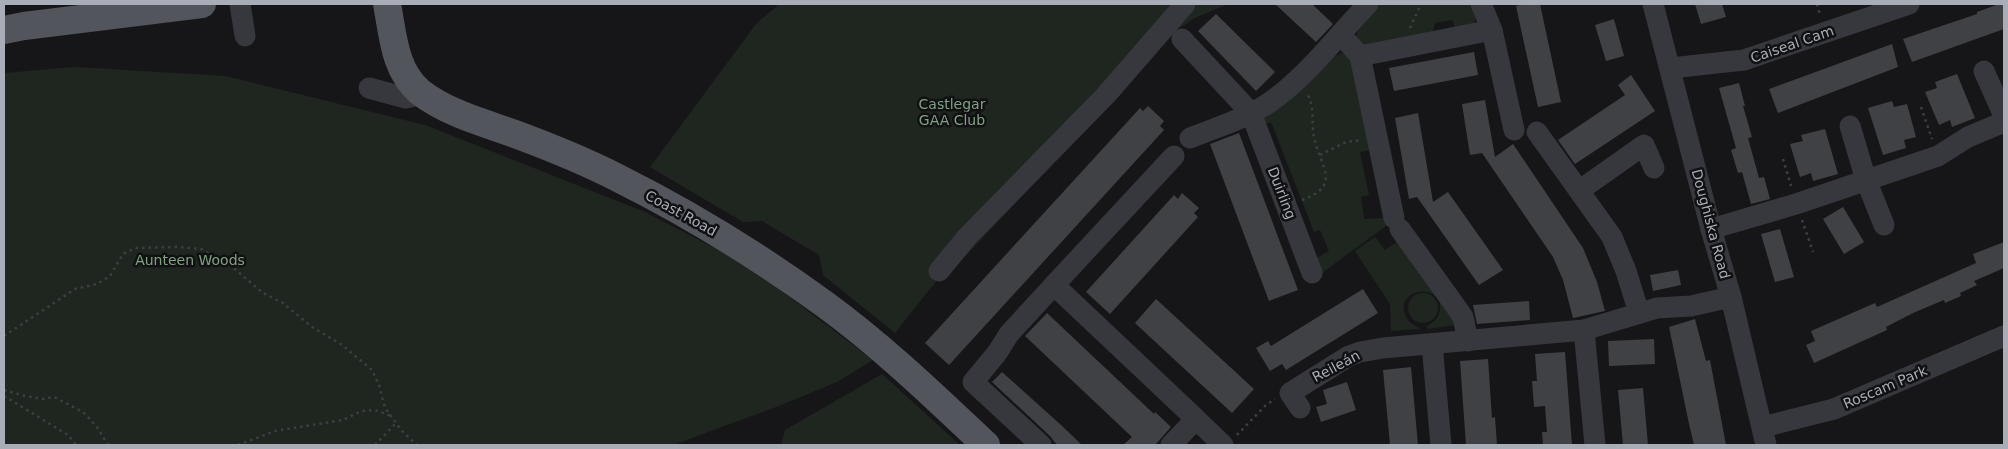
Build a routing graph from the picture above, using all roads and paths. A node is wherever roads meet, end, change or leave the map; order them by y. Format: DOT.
graph roads {
  1 [pos="202,4"];
  2 [pos="240,4"];
  3 [pos="387,4"];
  4 [pos="1185,4"];
  5 [pos="1422,4"];
  6 [pos="1481,4"];
  7 [pos="1653,4"];
  8 [pos="1909,4"];
  9 [pos="1357,8"];
  10 [pos="4,30"];
  11 [pos="1492,30"];
  12 [pos="1341,35"];
  13 [pos="245,36"];
  14 [pos="1182,39"];
  15 [pos="1407,47"];
  16 [pos="1360,56"];
  17 [pos="1671,68"];
  18 [pos="1984,71"];
  19 [pos="369,88"];
  20 [pos="1305,90"];
  21 [pos="423,94"];
  22 [pos="1921,107"];
  23 [pos="1251,113"];
  24 [pos="2004,116"];
  25 [pos="2004,122"];
  26 [pos="1850,126"];
  27 [pos="1514,130"];
  28 [pos="1537,132"];
  29 [pos="1377,137"];
  30 [pos="1190,138"];
  31 [pos="1319,155"];
  32 [pos="1174,156"];
  33 [pos="1938,156"];
  34 [pos="1654,168"];
  35 [pos="1866,180"];
  36 [pos="1580,190"];
  37 [pos="1287,206"];
  38 [pos="1884,225"];
  39 [pos="1711,229"];
  40 [pos="939,271"];
  41 [pos="1312,273"];
  42 [pos="1054,286"];
  43 [pos="1731,297"];
  44 [pos="1639,313"];
  45 [pos="1584,330"];
  46 [pos="4,336"];
  47 [pos="2004,336"];
  48 [pos="1468,341"];
  49 [pos="1432,344"];
  50 [pos="4,390"];
  51 [pos="4,396"];
  52 [pos="1295,400"];
  53 [pos="391,416"];
  54 [pos="1196,419"];
  55 [pos="396,423"];
  56 [pos="1765,436"];
  57 [pos="1228,442"];
  58 [pos="76,445"];
  59 [pos="108,445"];
  60 [pos="238,445"];
  61 [pos="375,445"];
  62 [pos="417,445"];
  63 [pos="986,445"];
  64 [pos="1041,445"];
  65 [pos="1171,445"];
  66 [pos="1441,445"];
  67 [pos="1595,445"];
  1 -- 10 [label="main road"];
  2 -- 13 [label="street"];
  3 -- 21 [label="main road, Coast Road"];
  4 -- 40 [label="street"];
  5 -- 15 [label="path"];
  6 -- 11 [label="street"];
  7 -- 17 [label="street, Doughiska Road"];
  8 -- 17 [label="street, Caiseal Cam"];
  9 -- 12 [label="street"];
  11 -- 15 [label="street"];
  11 -- 27 [label="street"];
  12 -- 16 [label="street"];
  12 -- 23 [label="street"];
  14 -- 23 [label="street, Duirling"];
  15 -- 16 [label="street"];
  16 -- 29 [label="street"];
  17 -- 39 [label="street, Doughiska Road"];
  18 -- 24 [label="street"];
  19 -- 21 [label="street"];
  20 -- 31 [label="path"];
  21 -- 63 [label="main road, Coast Road"];
  22 -- 33 [label="path"];
  23 -- 30 [label="street"];
  23 -- 37 [label="street, Duirling"];
  25 -- 33 [label="street"];
  26 -- 35 [label="street"];
  28 -- 36 [label="street"];
  29 -- 31 [label="path"];
  29 -- 48 [label="street"];
  31 -- 37 [label="path"];
  32 -- 42 [label="street"];
  33 -- 35 [label="street"];
  34 -- 36 [label="street"];
  35 -- 38 [label="street"];
  35 -- 39 [label="street"];
  36 -- 44 [label="street"];
  37 -- 41 [label="street, Duirling"];
  39 -- 43 [label="street, Doughiska Road"];
  42 -- 54 [label="street"];
  42 -- 64 [label="street"];
  43 -- 44 [label="street, Reileán"];
  43 -- 56 [label="street, Doughiska Road"];
  44 -- 45 [label="street, Reileán"];
  45 -- 48 [label="street, Reileán"];
  45 -- 67 [label="street"];
  46 -- 53 [label="path"];
  47 -- 56 [label="street, Roscam Park"];
  48 -- 49 [label="street, Reileán"];
  49 -- 52 [label="street, Reileán"];
  49 -- 66 [label="street"];
  50 -- 59 [label="path"];
  51 -- 58 [label="path"];
  52 -- 57 [label="path"];
  53 -- 55 [label="path"];
  53 -- 60 [label="path"];
  54 -- 57 [label="street"];
  54 -- 65 [label="street"];
  55 -- 61 [label="path"];
  55 -- 62 [label="path"];
}
